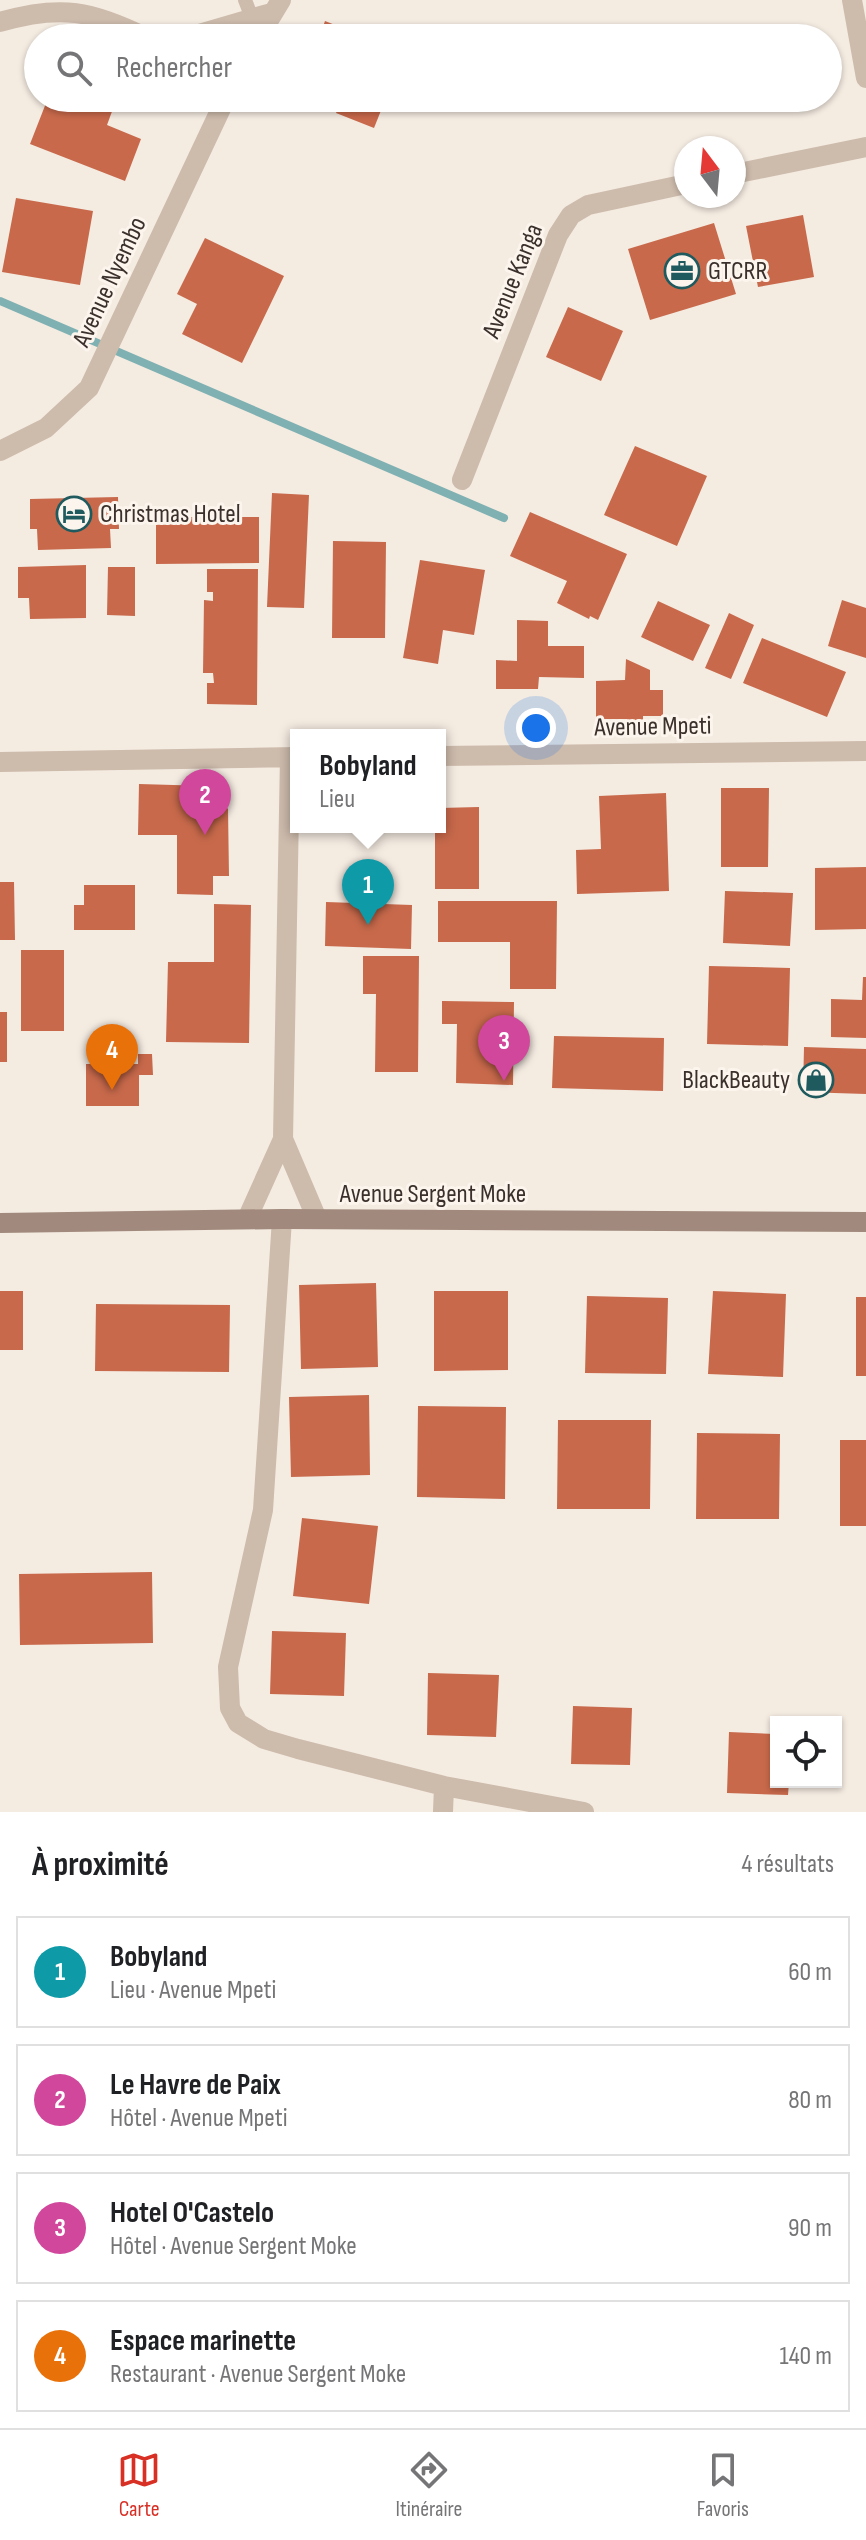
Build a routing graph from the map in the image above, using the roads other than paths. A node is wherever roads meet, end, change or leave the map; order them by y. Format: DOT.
graph roads {
  1 [pos="852,0"];
  2 [pos="261,14"];
  3 [pos="0,22"];
  4 [pos="118,24"];
  5 [pos="229,24"];
  6 [pos="866,78"];
  7 [pos="213,112"];
  8 [pos="866,147"];
  9 [pos="746,172"];
  10 [pos="674,187"];
  11 [pos="0,451"];
  12 [pos="462,480"];
  13 [pos="866,751"];
  14 [pos="446,756"];
  15 [pos="290,757"];
  16 [pos="0,762"];
  17 [pos="291,833"];
  18 [pos="283,1139"];
  19 [pos="247,1219"];
  20 [pos="282,1219"];
  21 [pos="317,1219"];
  22 [pos="866,1222"];
  23 [pos="0,1223"];
  24 [pos="444,1786"];
  25 [pos="443,1812"];
  26 [pos="584,1812"];
  1 -- 6 [label="street"];
  2 -- 5 [label="street"];
  3 -- 4 [label="street"];
  7 -- 11 [label="street, Avenue Nyembo"];
  8 -- 9 [label="street"];
  10 -- 12 [label="street, Avenue Kanga"];
  13 -- 14 [label="street, Avenue Mpeti"];
  15 -- 16 [label="street"];
  17 -- 18 [label="street"];
  18 -- 19 [label="street"];
  18 -- 21 [label="street"];
  19 -- 20 [label="main road, Avenue Sergent Moke"];
  19 -- 23 [label="main road, Avenue Sergent Moke"];
  20 -- 21 [label="main road, Avenue Sergent Moke"];
  20 -- 24 [label="street"];
  21 -- 22 [label="main road, Avenue Sergent Moke"];
  24 -- 25 [label="street"];
  24 -- 26 [label="street"];
}
